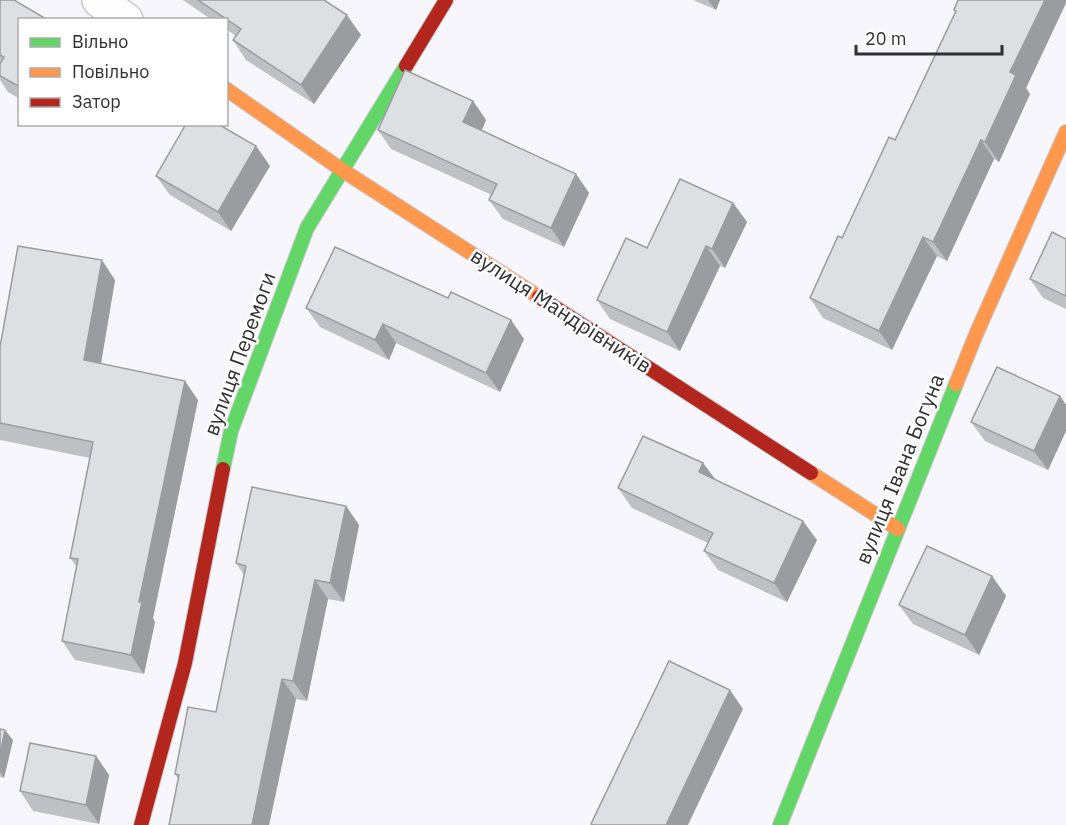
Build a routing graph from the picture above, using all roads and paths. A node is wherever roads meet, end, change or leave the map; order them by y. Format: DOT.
graph roads {
  1 [pos="99,0"];
  2 [pos="446,0"];
  3 [pos="123,18"];
  4 [pos="228,90"];
  5 [pos="1066,132"];
  6 [pos="342,170"];
  7 [pos="898,529"];
  8 [pos="141,825"];
  9 [pos="780,825"];
  1 -- 3 [label="street"];
  2 -- 6 [label="street, вулиця Перемоги"];
  4 -- 6 [label="street, вулиця Мандрівників"];
  5 -- 7 [label="street, вулиця Івана Богуна"];
  6 -- 7 [label="street, вулиця Мандрівників"];
  6 -- 8 [label="street, вулиця Перемоги"];
  7 -- 9 [label="street, вулиця Івана Богуна"];
}
